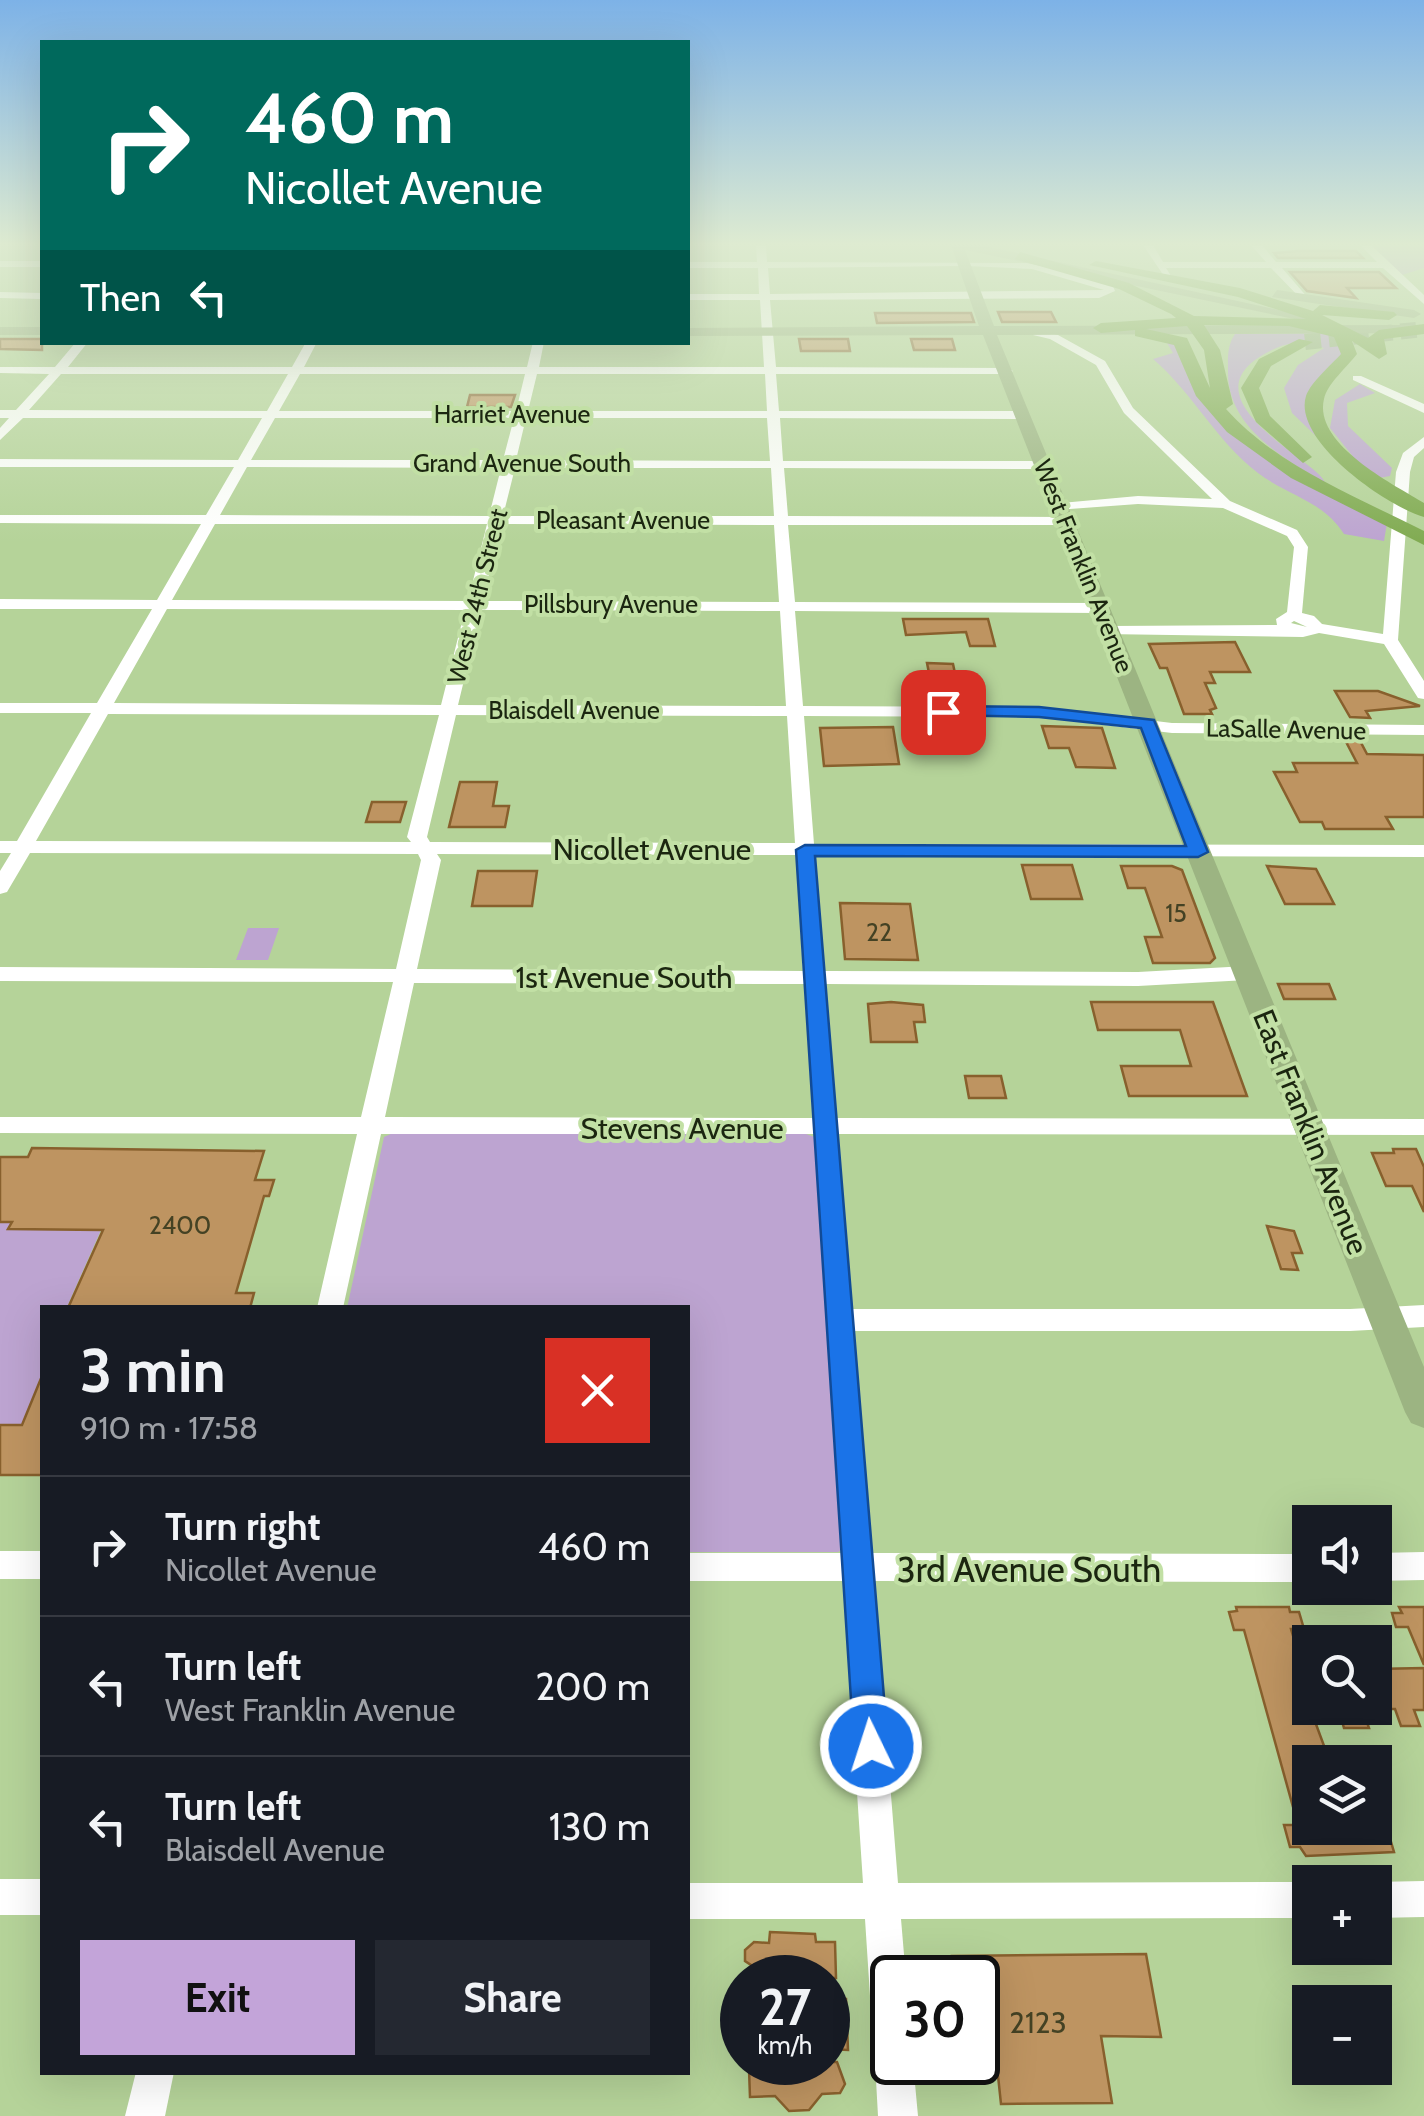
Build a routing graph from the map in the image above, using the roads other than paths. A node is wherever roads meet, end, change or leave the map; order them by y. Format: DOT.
graph roads {
  1 [pos="769,344"];
  2 [pos="996,344"];
  3 [pos="1065,344"];
  4 [pos="1070,344"];
  5 [pos="1182,344"];
  6 [pos="1209,344"];
  7 [pos="1227,344"];
  8 [pos="1347,344"];
  9 [pos="1368,344"];
  10 [pos="1378,344"];
  11 [pos="80,345"];
  12 [pos="310,345"];
  13 [pos="538,345"];
  14 [pos="1078,352"];
  15 [pos="1379,354"];
  16 [pos="0,370"];
  17 [pos="58,370"];
  18 [pos="295,370"];
  19 [pos="533,370"];
  20 [pos="770,371"];
  21 [pos="1007,371"];
  22 [pos="1357,378"];
  23 [pos="1424,409"];
  24 [pos="1228,410"];
  25 [pos="0,414"];
  26 [pos="20,414"];
  27 [pos="271,414"];
  28 [pos="523,414"];
  29 [pos="774,415"];
  30 [pos="1024,415"];
  31 [pos="0,436"];
  32 [pos="1424,440"];
  33 [pos="1332,446"];
  34 [pos="0,463"];
  35 [pos="511,463"];
  36 [pos="244,464"];
  37 [pos="778,464"];
  38 [pos="1044,465"];
  39 [pos="1284,466"];
  40 [pos="1402,477"];
  41 [pos="1423,483"];
  42 [pos="1225,504"];
  43 [pos="1064,514"];
  44 [pos="1424,514"];
  45 [pos="0,519"];
  46 [pos="210,519"];
  47 [pos="496,520"];
  48 [pos="780,520"];
  49 [pos="1424,537"];
  50 [pos="0,604"];
  51 [pos="162,604"];
  52 [pos="474,604"];
  53 [pos="788,605"];
  54 [pos="1101,608"];
  55 [pos="1291,623"];
  56 [pos="1110,631"];
  57 [pos="1390,640"];
  58 [pos="1424,694"];
  59 [pos="0,708"];
  60 [pos="104,708"];
  61 [pos="449,709"];
  62 [pos="796,711"];
  63 [pos="1148,724"];
  64 [pos="1424,730"];
  65 [pos="0,847"];
  66 [pos="23,848"];
  67 [pos="424,848"];
  68 [pos="805,850"];
  69 [pos="1198,852"];
  70 [pos="1424,852"];
  71 [pos="0,888"];
  72 [pos="1247,973"];
  73 [pos="0,974"];
  74 [pos="406,976"];
  75 [pos="814,978"];
  76 [pos="0,1125"];
  77 [pos="370,1127"];
  78 [pos="1310,1127"];
  79 [pos="1424,1127"];
  80 [pos="824,1129"];
  81 [pos="331,1305"];
  82 [pos="1385,1316"];
  83 [pos="1424,1316"];
  84 [pos="840,1320"];
  85 [pos="1424,1412"];
  86 [pos="0,1565"];
  87 [pos="40,1565"];
  88 [pos="1392,1566"];
  89 [pos="1424,1566"];
  90 [pos="690,1567"];
  91 [pos="858,1568"];
  92 [pos="1292,1568"];
  93 [pos="0,1897"];
  94 [pos="40,1897"];
  95 [pos="1424,1899"];
  96 [pos="690,1900"];
  97 [pos="1292,1900"];
  98 [pos="1392,1900"];
  99 [pos="882,1902"];
  100 [pos="886,1955"];
  101 [pos="154,2075"];
  102 [pos="896,2085"];
  103 [pos="145,2116"];
  104 [pos="898,2116"];
  1 -- 20 [label="street"];
  2 -- 21 [label="main road, West Franklin Avenue"];
  3 -- 14 [label="street"];
  4 -- 14 [label="street"];
  5 -- 39 [label="highway"];
  6 -- 24 [label="highway"];
  7 -- 24 [label="highway"];
  8 -- 33 [label="highway"];
  9 -- 15 [label="highway"];
  10 -- 15 [label="highway"];
  11 -- 17 [label="street"];
  12 -- 18 [label="street"];
  13 -- 19 [label="street, West 24th Street"];
  14 -- 42 [label="street"];
  15 -- 22 [label="highway"];
  16 -- 17 [label="street"];
  17 -- 18 [label="street"];
  17 -- 26 [label="street"];
  18 -- 19 [label="street"];
  18 -- 27 [label="street"];
  19 -- 20 [label="street"];
  19 -- 28 [label="street, West 24th Street"];
  20 -- 21 [label="street"];
  20 -- 29 [label="street"];
  21 -- 30 [label="main road, West Franklin Avenue"];
  22 -- 23 [label="street"];
  22 -- 33 [label="highway"];
  24 -- 39 [label="highway"];
  25 -- 26 [label="street, Harriet Avenue"];
  26 -- 27 [label="street, Harriet Avenue"];
  26 -- 31 [label="street"];
  27 -- 28 [label="street, Harriet Avenue"];
  27 -- 36 [label="street"];
  28 -- 29 [label="street, Harriet Avenue"];
  28 -- 35 [label="street, West 24th Street"];
  29 -- 30 [label="street, Harriet Avenue"];
  29 -- 37 [label="street"];
  30 -- 38 [label="main road, West Franklin Avenue"];
  32 -- 40 [label="street"];
  33 -- 44 [label="highway"];
  34 -- 36 [label="street, Grand Avenue South"];
  35 -- 36 [label="street, Grand Avenue South"];
  35 -- 37 [label="street, Grand Avenue South"];
  35 -- 47 [label="street, West 24th Street"];
  36 -- 46 [label="street"];
  37 -- 38 [label="street, Grand Avenue South"];
  37 -- 48 [label="street"];
  38 -- 43 [label="main road, West Franklin Avenue"];
  39 -- 49 [label="highway"];
  40 -- 41 [label="street"];
  40 -- 57 [label="street"];
  42 -- 43 [label="street, Pleasant Avenue"];
  42 -- 55 [label="street"];
  43 -- 48 [label="street, Pleasant Avenue"];
  43 -- 54 [label="main road, West Franklin Avenue"];
  44 -- 49 [label="highway"];
  45 -- 46 [label="street, Pleasant Avenue"];
  46 -- 47 [label="street, Pleasant Avenue"];
  46 -- 51 [label="street"];
  47 -- 48 [label="street, Pleasant Avenue"];
  47 -- 52 [label="street, West 24th Street"];
  48 -- 53 [label="street"];
  50 -- 51 [label="street, Pillsbury Avenue"];
  51 -- 52 [label="street, Pillsbury Avenue"];
  51 -- 60 [label="street"];
  52 -- 53 [label="street, Pillsbury Avenue"];
  52 -- 61 [label="street, West 24th Street"];
  53 -- 54 [label="street, Pillsbury Avenue"];
  53 -- 62 [label="street"];
  54 -- 56 [label="main road, West Franklin Avenue"];
  55 -- 56 [label="street"];
  55 -- 57 [label="street"];
  56 -- 63 [label="main road, West Franklin Avenue"];
  57 -- 58 [label="street"];
  59 -- 60 [label="street, Blaisdell Avenue"];
  60 -- 61 [label="street, Blaisdell Avenue"];
  60 -- 66 [label="street"];
  61 -- 62 [label="street, Blaisdell Avenue"];
  61 -- 67 [label="street, West 24th Street"];
  62 -- 63 [label="street, Blaisdell Avenue"];
  62 -- 68 [label="street"];
  63 -- 64 [label="street, LaSalle Avenue"];
  63 -- 69 [label="main road, West Franklin Avenue"];
  65 -- 66 [label="street, Nicollet Avenue"];
  66 -- 67 [label="street, Nicollet Avenue"];
  66 -- 71 [label="street"];
  67 -- 68 [label="street, Nicollet Avenue"];
  67 -- 74 [label="street, West 24th Street"];
  68 -- 69 [label="street, Nicollet Avenue"];
  68 -- 75 [label="street"];
  69 -- 70 [label="street, Nicollet Avenue"];
  69 -- 72 [label="main road, East Franklin Avenue"];
  72 -- 75 [label="street, 1st Avenue South"];
  72 -- 78 [label="main road, East Franklin Avenue"];
  73 -- 74 [label="street, 1st Avenue South"];
  74 -- 75 [label="street, 1st Avenue South"];
  74 -- 77 [label="street, West 24th Street"];
  75 -- 80 [label="street"];
  76 -- 77 [label="street, Stevens Avenue"];
  77 -- 80 [label="street, Stevens Avenue"];
  77 -- 81 [label="street, West 24th Street"];
  78 -- 79 [label="street, Stevens Avenue"];
  78 -- 80 [label="street, Stevens Avenue"];
  78 -- 82 [label="main road, East Franklin Avenue"];
  80 -- 84 [label="street"];
  82 -- 83 [label="street"];
  82 -- 84 [label="street"];
  82 -- 85 [label="main road, East Franklin Avenue"];
  84 -- 91 [label="street"];
  86 -- 87 [label="street"];
  88 -- 89 [label="street"];
  90 -- 91 [label="street, 3rd Avenue South"];
  91 -- 92 [label="street, 3rd Avenue South"];
  91 -- 99 [label="street"];
  93 -- 94 [label="street"];
  95 -- 98 [label="street"];
  96 -- 99 [label="street"];
  97 -- 99 [label="street"];
  99 -- 100 [label="street"];
  101 -- 103 [label="street"];
  102 -- 104 [label="street"];
}
